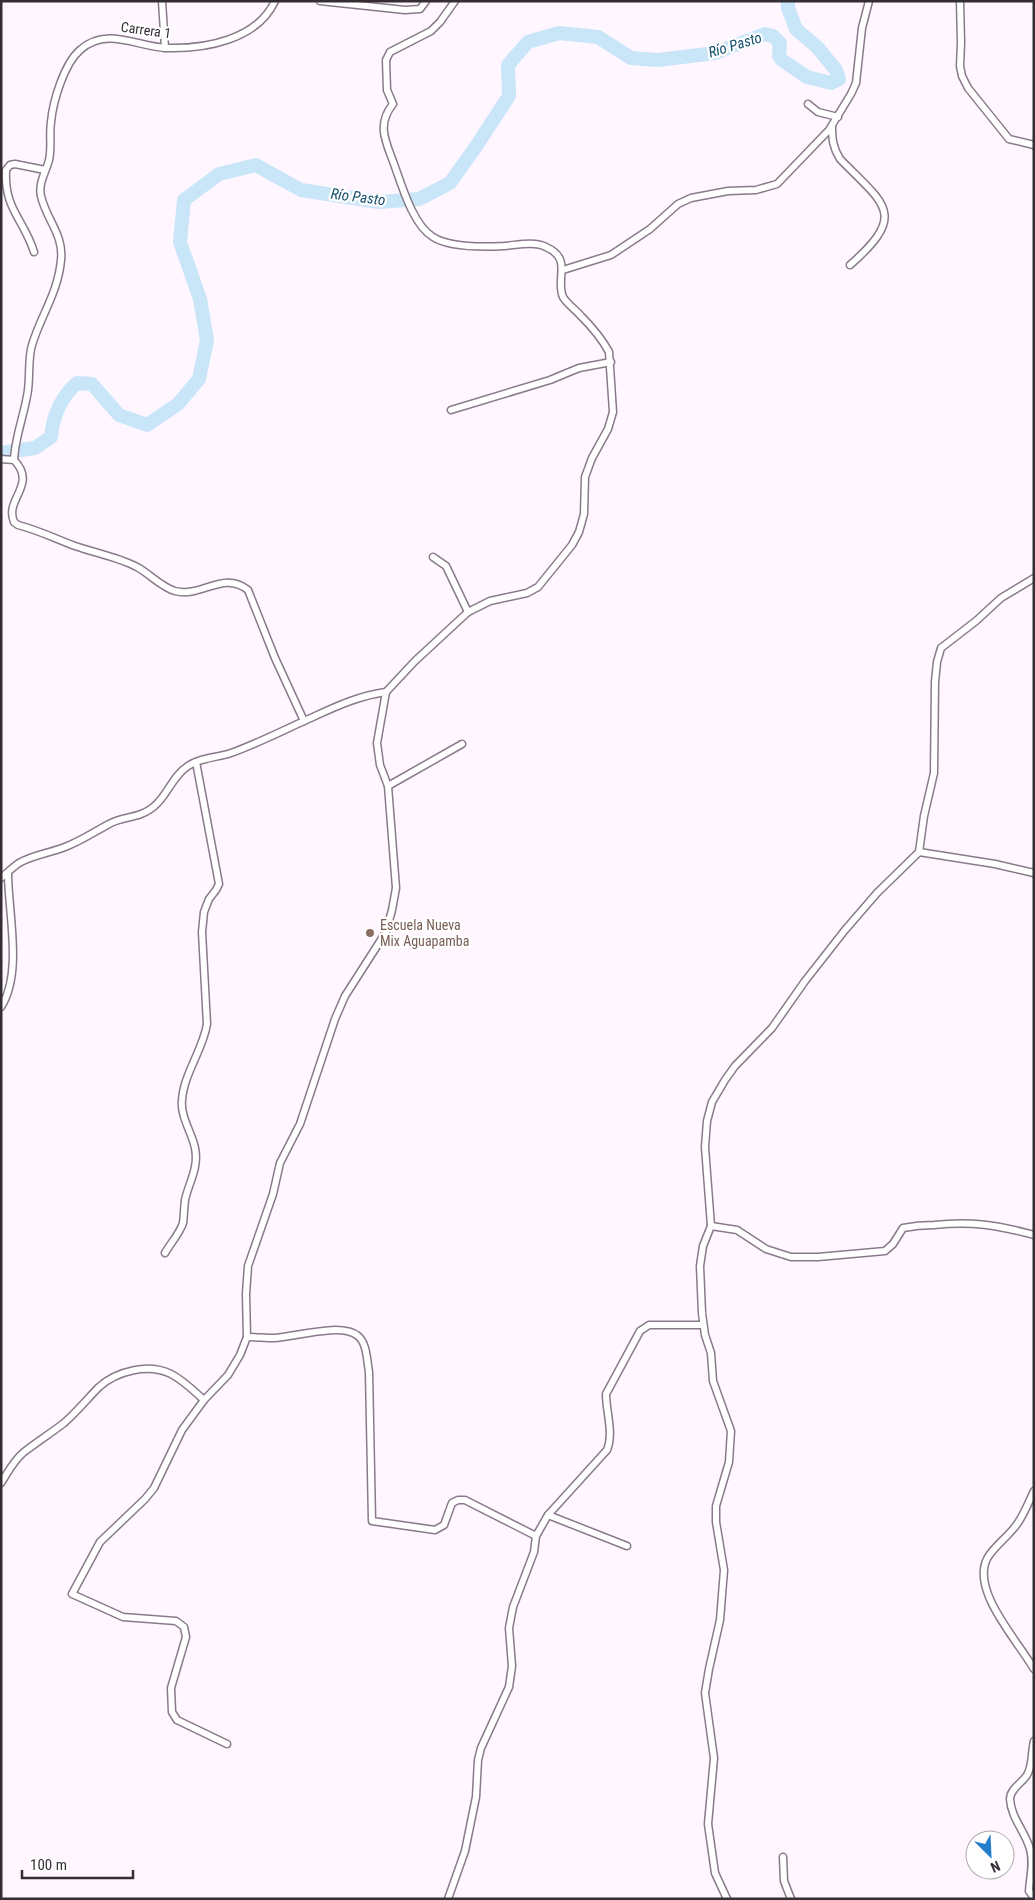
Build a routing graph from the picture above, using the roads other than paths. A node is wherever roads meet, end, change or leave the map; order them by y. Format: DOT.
graph roads {
  1 [pos="162,1"];
  2 [pos="275,1"];
  3 [pos="320,1"];
  4 [pos="426,1"];
  5 [pos="455,1"];
  6 [pos="868,1"];
  7 [pos="960,1"];
  8 [pos="333,2"];
  9 [pos="165,48"];
  10 [pos="808,104"];
  11 [pos="838,117"];
  12 [pos="832,126"];
  13 [pos="1034,145"];
  14 [pos="45,170"];
  15 [pos="34,252"];
  16 [pos="850,265"];
  17 [pos="563,270"];
  18 [pos="611,362"];
  19 [pos="451,410"];
  20 [pos="14,457"];
  21 [pos="1,459"];
  22 [pos="433,557"];
  23 [pos="1034,578"];
  24 [pos="468,612"];
  25 [pos="386,692"];
  26 [pos="304,721"];
  27 [pos="462,744"];
  28 [pos="196,762"];
  29 [pos="388,786"];
  30 [pos="919,852"];
  31 [pos="8,873"];
  32 [pos="1034,873"];
  33 [pos="1,878"];
  34 [pos="1,1007"];
  35 [pos="711,1226"];
  36 [pos="1034,1235"];
  37 [pos="165,1253"];
  38 [pos="703,1325"];
  39 [pos="247,1337"];
  40 [pos="204,1400"];
  41 [pos="1,1483"];
  42 [pos="1034,1491"];
  43 [pos="548,1515"];
  44 [pos="536,1536"];
  45 [pos="627,1546"];
  46 [pos="1034,1668"];
  47 [pos="1034,1741"];
  48 [pos="227,1744"];
  49 [pos="783,1857"];
  50 [pos="1034,1898"];
  51 [pos="448,1899"];
  52 [pos="727,1899"];
  53 [pos="791,1899"];
  1 -- 9 [label="street"];
  2 -- 9 [label="street, Carrera 1"];
  3 -- 8 [label="street"];
  4 -- 8 [label="street"];
  5 -- 17 [label="street"];
  6 -- 11 [label="street"];
  7 -- 13 [label="street"];
  9 -- 14 [label="street, Carrera 1"];
  10 -- 11 [label="street"];
  11 -- 12 [label="street"];
  12 -- 16 [label="street"];
  12 -- 17 [label="street"];
  14 -- 15 [label="street"];
  14 -- 20 [label="street"];
  17 -- 18 [label="street"];
  18 -- 19 [label="street"];
  18 -- 24 [label="street"];
  20 -- 21 [label="street"];
  20 -- 26 [label="street"];
  22 -- 24 [label="street"];
  23 -- 30 [label="street"];
  24 -- 25 [label="street"];
  25 -- 26 [label="street"];
  25 -- 29 [label="street"];
  26 -- 28 [label="street"];
  27 -- 29 [label="street"];
  28 -- 31 [label="street"];
  28 -- 37 [label="street"];
  29 -- 39 [label="street"];
  30 -- 32 [label="street"];
  30 -- 35 [label="street"];
  31 -- 33 [label="street"];
  31 -- 34 [label="street"];
  35 -- 36 [label="street"];
  35 -- 38 [label="street"];
  38 -- 43 [label="street"];
  38 -- 52 [label="street"];
  39 -- 40 [label="street"];
  39 -- 44 [label="street"];
  40 -- 41 [label="street"];
  40 -- 48 [label="street"];
  42 -- 46 [label="street"];
  43 -- 44 [label="street"];
  43 -- 45 [label="street"];
  44 -- 51 [label="street"];
  47 -- 50 [label="street"];
  49 -- 53 [label="street"];
}
